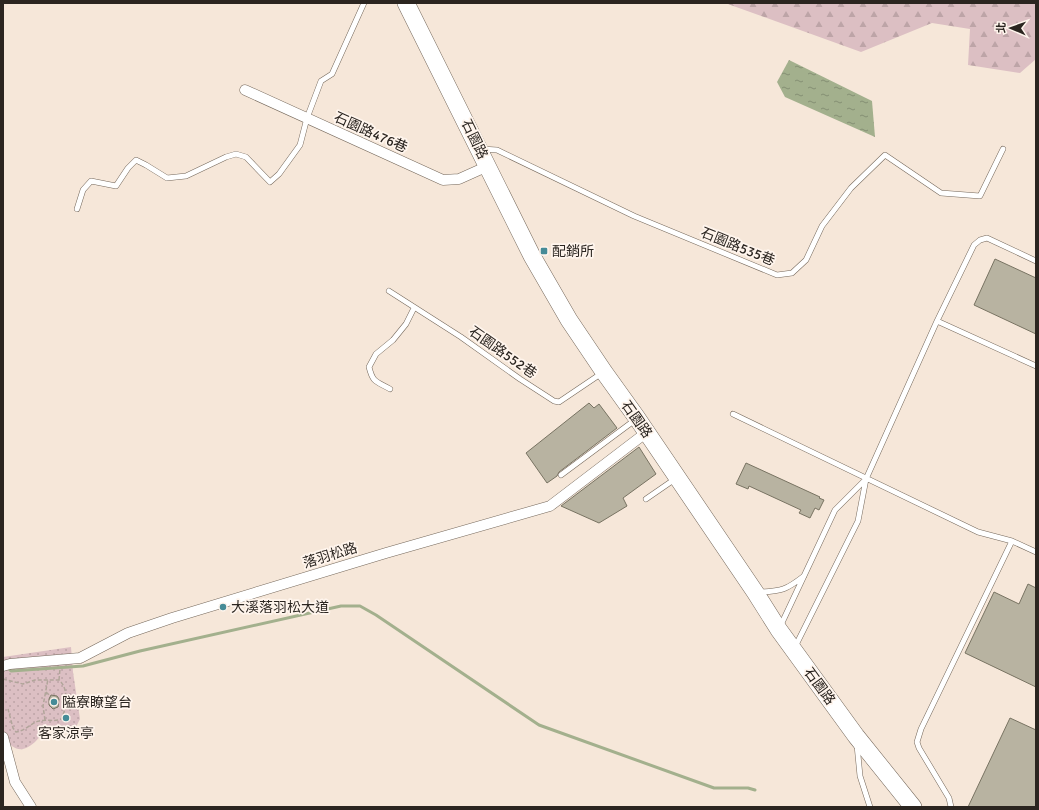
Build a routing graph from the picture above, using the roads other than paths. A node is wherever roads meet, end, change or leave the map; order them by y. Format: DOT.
graph roads {
  1 [pos="364,3"];
  2 [pos="406,3"];
  3 [pos="245,90"];
  4 [pos="307,118"];
  5 [pos="479,149"];
  6 [pos="1003,149"];
  7 [pos="488,166"];
  8 [pos="77,209"];
  9 [pos="1036,261"];
  10 [pos="389,291"];
  11 [pos="414,308"];
  12 [pos="937,321"];
  13 [pos="1036,366"];
  14 [pos="604,372"];
  15 [pos="390,389"];
  16 [pos="733,414"];
  17 [pos="637,418"];
  18 [pos="647,432"];
  19 [pos="561,475"];
  20 [pos="677,477"];
  21 [pos="866,479"];
  22 [pos="646,499"];
  23 [pos="1012,541"];
  24 [pos="1036,552"];
  25 [pos="804,576"];
  26 [pos="755,592"];
  27 [pos="779,630"];
  28 [pos="794,650"];
  29 [pos="7,665"];
  30 [pos="856,736"];
  31 [pos="3,737"];
  32 [pos="30,807"];
  33 [pos="870,807"];
  34 [pos="913,807"];
  35 [pos="951,807"];
  1 -- 4 [label="lane"];
  2 -- 5 [label="main road, 石園路"];
  3 -- 4 [label="street, 石園路476巷"];
  4 -- 7 [label="street, 石園路476巷"];
  4 -- 8 [label="lane"];
  5 -- 6 [label="lane, 石園路535巷"];
  5 -- 7 [label="main road, 石園路"];
  7 -- 14 [label="main road, 石園路"];
  9 -- 12 [label="lane"];
  10 -- 11 [label="lane, 石園路552巷"];
  11 -- 14 [label="lane, 石園路552巷"];
  11 -- 15 [label="lane"];
  12 -- 13 [label="lane"];
  12 -- 21 [label="lane"];
  14 -- 17 [label="main road, 石園路"];
  16 -- 21 [label="lane"];
  17 -- 18 [label="main road, 石園路"];
  17 -- 19 [label="lane"];
  18 -- 20 [label="main road, 石園路"];
  18 -- 29 [label="street, 落羽松路"];
  20 -- 22 [label="lane"];
  20 -- 26 [label="main road, 石園路"];
  21 -- 23 [label="lane"];
  21 -- 25 [label="lane"];
  21 -- 28 [label="lane"];
  23 -- 24 [label="lane"];
  23 -- 35 [label="lane"];
  25 -- 26 [label="lane"];
  25 -- 27 [label="lane"];
  26 -- 27 [label="main road, 石園路"];
  27 -- 28 [label="main road, 石園路"];
  28 -- 30 [label="main road, 石園路"];
  30 -- 33 [label="lane"];
  30 -- 34 [label="main road, 石園路"];
  31 -- 32 [label="street"];
}
